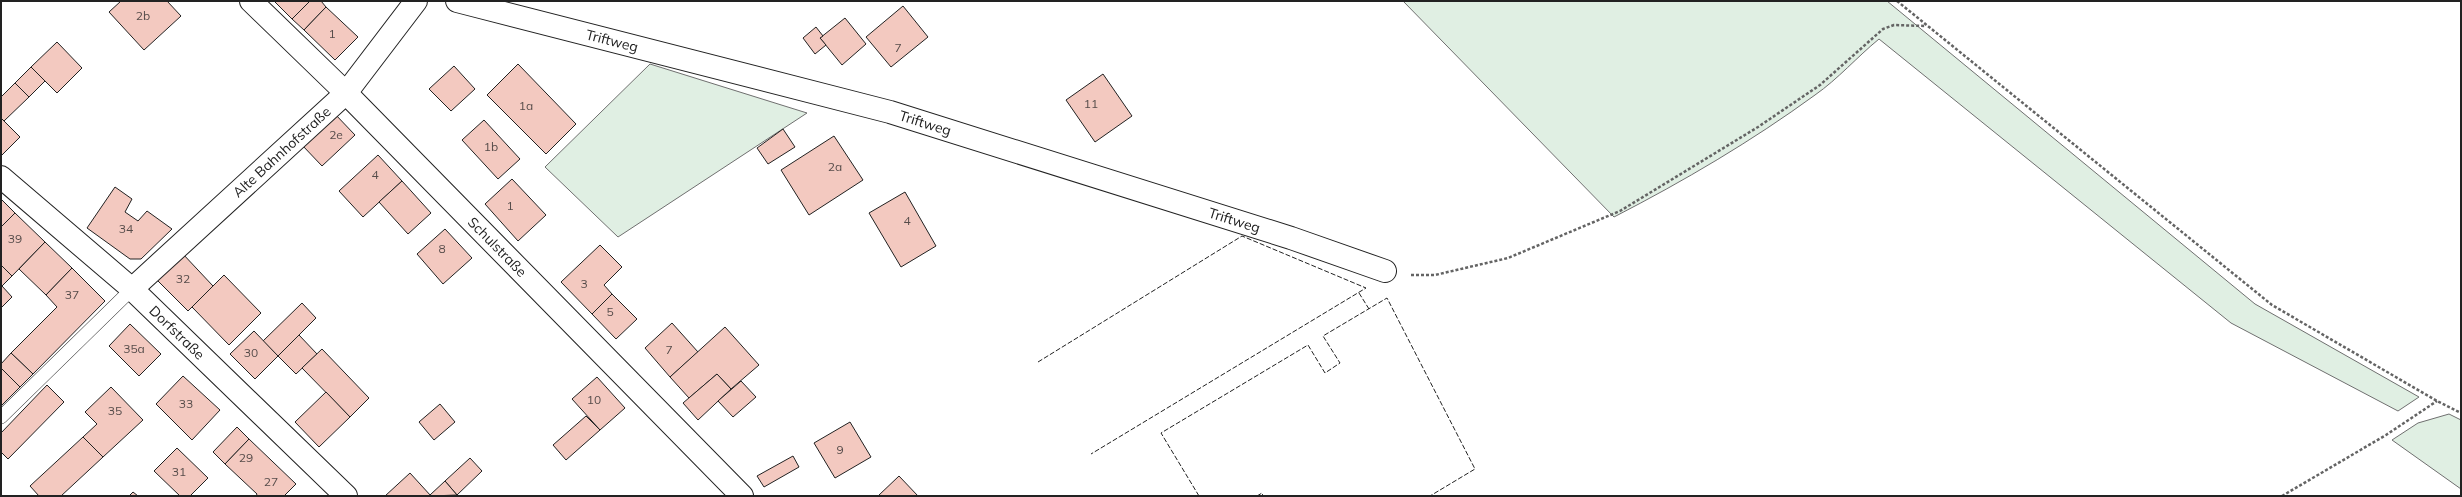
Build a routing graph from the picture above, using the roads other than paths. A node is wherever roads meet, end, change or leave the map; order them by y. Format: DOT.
graph roads {
  1 [pos="251,1"];
  2 [pos="416,1"];
  3 [pos="458,1"];
  4 [pos="346,93"];
  5 [pos="1,177"];
  6 [pos="1385,271"];
  7 [pos="132,289"];
  8 [pos="1,417"];
  9 [pos="346,496"];
  10 [pos="742,496"];
  1 -- 4 [label="street, Schulstraße"];
  2 -- 4 [label="street, Alte Bahnhofstraße"];
  3 -- 6 [label="street, Triftweg"];
  4 -- 7 [label="street, Alte Bahnhofstraße"];
  4 -- 10 [label="street, Schulstraße"];
  5 -- 7 [label="street, Dorfstraße"];
  7 -- 8 [label="lane"];
  7 -- 9 [label="street, Dorfstraße"];
}
